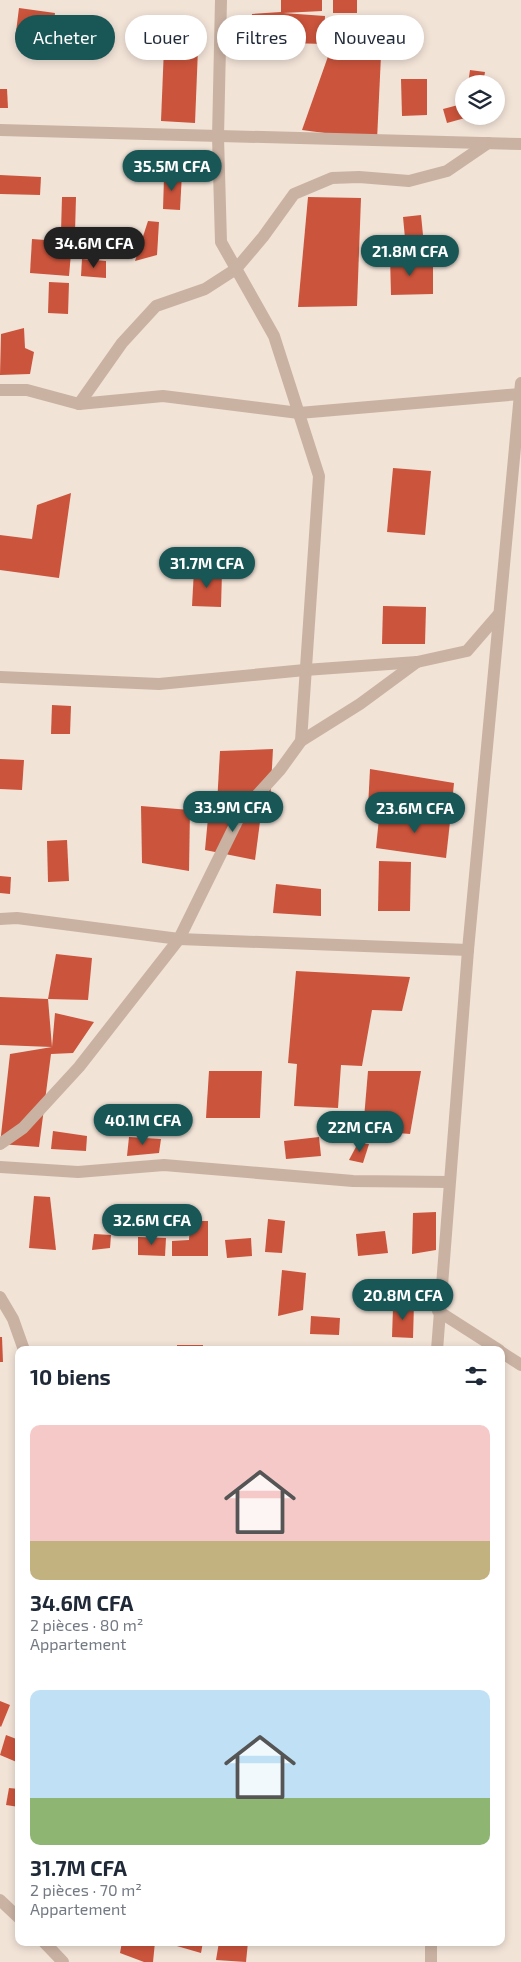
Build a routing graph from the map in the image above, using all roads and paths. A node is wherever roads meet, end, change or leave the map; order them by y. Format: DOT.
graph roads {
  1 [pos="221,0"];
  2 [pos="0,130"];
  3 [pos="218,137"];
  4 [pos="488,143"];
  5 [pos="521,144"];
  6 [pos="236,269"];
  7 [pos="520,388"];
  8 [pos="0,390"];
  9 [pos="79,404"];
  10 [pos="300,413"];
  11 [pos="499,614"];
  12 [pos="417,662"];
  13 [pos="305,670"];
  14 [pos="0,677"];
  15 [pos="301,741"];
  16 [pos="0,919"];
  17 [pos="179,938"];
  18 [pos="468,950"];
  19 [pos="0,1144"];
  20 [pos="0,1167"];
  21 [pos="449,1182"];
  22 [pos="0,1297"];
  23 [pos="438,1311"];
  24 [pos="22,1346"];
  25 [pos="437,1346"];
  26 [pos="492,1346"];
  27 [pos="505,1354"];
  28 [pos="521,1364"];
  29 [pos="0,1900"];
  30 [pos="15,1914"];
  31 [pos="48,1946"];
  32 [pos="431,1946"];
  33 [pos="63,1962"];
  34 [pos="431,1962"];
  1 -- 3 [label="street"];
  2 -- 3 [label="street"];
  3 -- 4 [label="street"];
  3 -- 6 [label="street"];
  4 -- 5 [label="street"];
  4 -- 6 [label="street"];
  6 -- 9 [label="street"];
  6 -- 10 [label="street"];
  7 -- 10 [label="street"];
  7 -- 11 [label="street"];
  8 -- 9 [label="street"];
  9 -- 10 [label="street"];
  10 -- 13 [label="street"];
  11 -- 12 [label="street"];
  11 -- 18 [label="street"];
  12 -- 13 [label="street"];
  12 -- 15 [label="street"];
  13 -- 14 [label="street"];
  13 -- 15 [label="street"];
  15 -- 17 [label="street"];
  16 -- 17 [label="street"];
  17 -- 18 [label="street"];
  17 -- 19 [label="street"];
  18 -- 21 [label="street"];
  20 -- 21 [label="street"];
  21 -- 23 [label="street"];
  22 -- 24 [label="street"];
  23 -- 25 [label="street"];
  23 -- 26 [label="street"];
  27 -- 28 [label="street"];
  29 -- 30 [label="street"];
  31 -- 33 [label="street"];
  32 -- 34 [label="street"];
}
